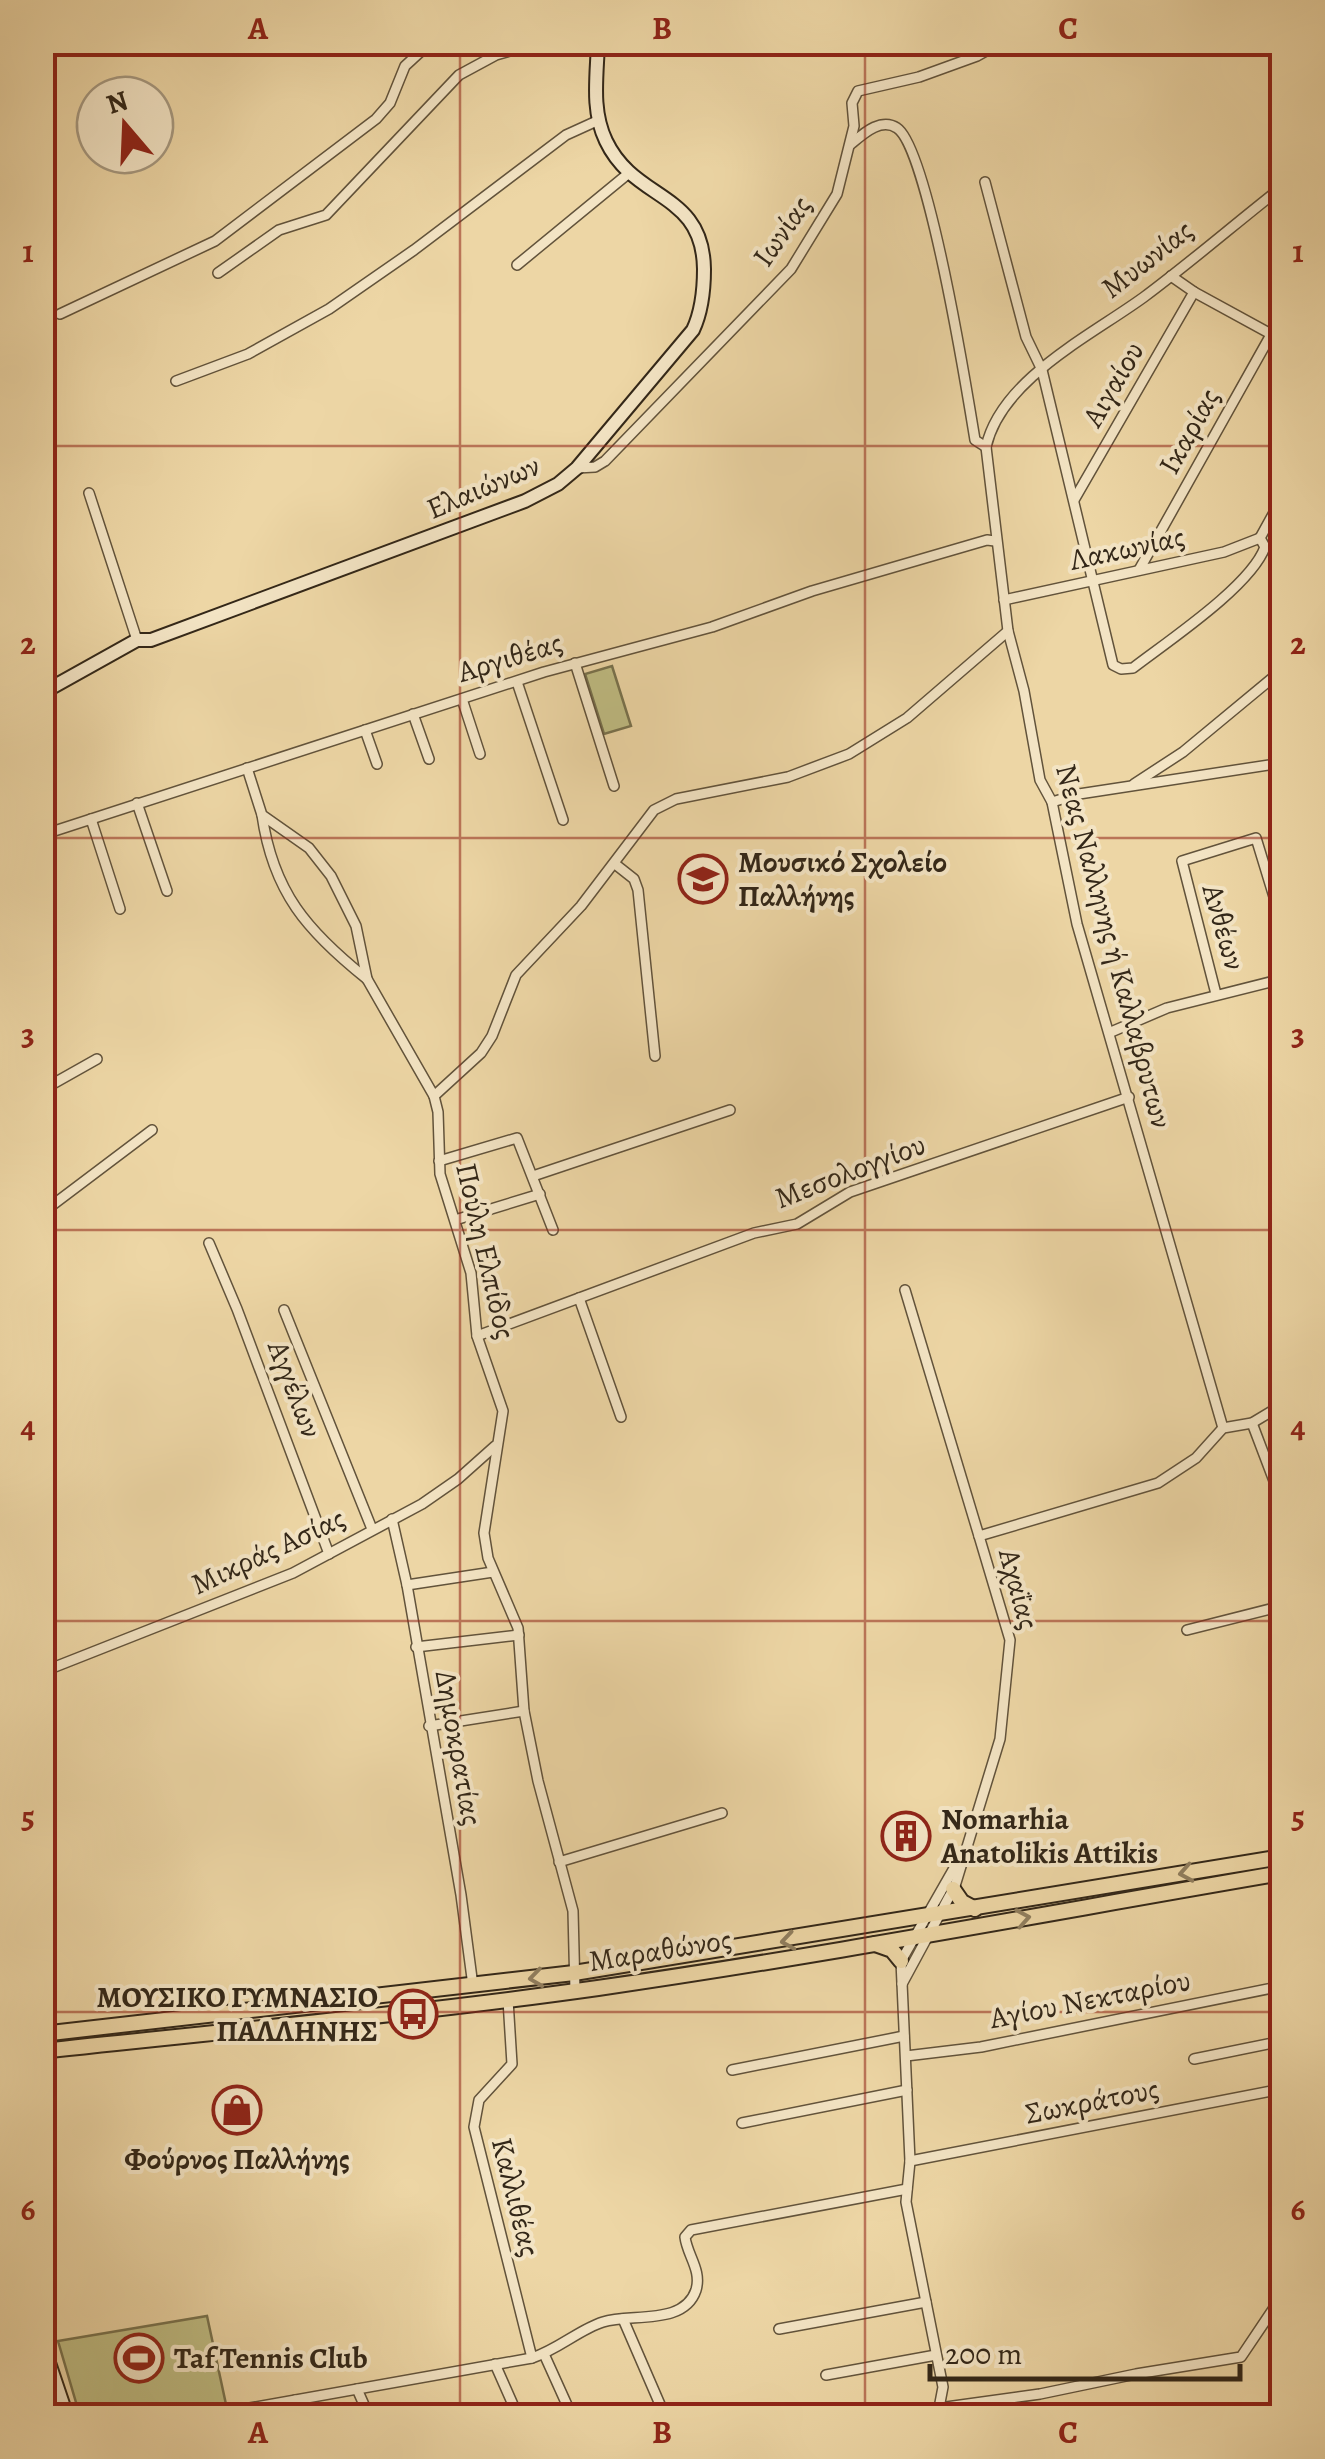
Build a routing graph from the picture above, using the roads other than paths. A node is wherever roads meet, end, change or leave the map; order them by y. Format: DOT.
graph roads {
  1 [pos="432,42"];
  2 [pos="540,42"];
  3 [pos="598,42"];
  4 [pos="1002,42"];
  5 [pos="599,120"];
  6 [pos="850,144"];
  7 [pos="629,173"];
  8 [pos="985,182"];
  9 [pos="1282,187"];
  10 [pos="517,265"];
  11 [pos="218,273"];
  12 [pos="1170,276"];
  13 [pos="1194,292"];
  14 [pos="60,314"];
  15 [pos="1282,316"];
  16 [pos="1278,337"];
  17 [pos="1042,370"];
  18 [pos="176,381"];
  19 [pos="986,447"];
  20 [pos="577,468"];
  21 [pos="89,493"];
  22 [pos="1282,498"];
  23 [pos="1074,500"];
  24 [pos="1260,538"];
  25 [pos="995,541"];
  26 [pos="1140,570"];
  27 [pos="1093,581"];
  28 [pos="1004,600"];
  29 [pos="1008,631"];
  30 [pos="137,640"];
  31 [pos="574,663"];
  32 [pos="1282,670"];
  33 [pos="517,682"];
  34 [pos="42,694"];
  35 [pos="462,699"];
  36 [pos="413,714"];
  37 [pos="364,730"];
  38 [pos="480,754"];
  39 [pos="429,759"];
  40 [pos="1282,763"];
  41 [pos="377,764"];
  42 [pos="246,768"];
  43 [pos="614,786"];
  44 [pos="1128,788"];
  45 [pos="137,802"];
  46 [pos="1052,802"];
  47 [pos="262,814"];
  48 [pos="91,819"];
  49 [pos="564,820"];
  50 [pos="42,835"];
  51 [pos="615,864"];
  52 [pos="167,892"];
  53 [pos="120,910"];
  54 [pos="1282,923"];
  55 [pos="1282,978"];
  56 [pos="367,979"];
  57 [pos="1216,994"];
  58 [pos="1111,1032"];
  59 [pos="655,1056"];
  60 [pos="97,1059"];
  61 [pos="42,1090"];
  62 [pos="434,1096"];
  63 [pos="1130,1097"];
  64 [pos="730,1110"];
  65 [pos="152,1130"];
  66 [pos="439,1161"];
  67 [pos="533,1176"];
  68 [pos="540,1194"];
  69 [pos="42,1213"];
  70 [pos="455,1220"];
  71 [pos="553,1230"];
  72 [pos="209,1243"];
  73 [pos="904,1290"];
  74 [pos="578,1298"];
  75 [pos="284,1310"];
  76 [pos="476,1336"];
  77 [pos="1282,1405"];
  78 [pos="621,1417"];
  79 [pos="1252,1423"];
  80 [pos="1220,1432"];
  81 [pos="497,1444"];
  82 [pos="1282,1502"];
  83 [pos="392,1519"];
  84 [pos="372,1529"];
  85 [pos="979,1536"];
  86 [pos="329,1554"];
  87 [pos="493,1572"];
  88 [pos="406,1585"];
  89 [pos="1282,1606"];
  90 [pos="1187,1630"];
  91 [pos="518,1634"];
  92 [pos="416,1647"];
  93 [pos="42,1672"];
  94 [pos="524,1711"];
  95 [pos="429,1726"];
  96 [pos="722,1813"];
  97 [pos="963,1852"];
  98 [pos="1282,1857"];
  99 [pos="560,1862"];
  100 [pos="1282,1873"];
  101 [pos="953,1890"];
  102 [pos="976,1910"];
  103 [pos="933,1916"];
  104 [pos="920,1936"];
  105 [pos="875,1944"];
  106 [pos="901,1962"];
  107 [pos="574,1973"];
  108 [pos="902,1984"];
  109 [pos="473,1986"];
  110 [pos="1279,1987"];
  111 [pos="575,1991"];
  112 [pos="508,2000"];
  113 [pos="1282,2024"];
  114 [pos="42,2034"];
  115 [pos="904,2036"];
  116 [pos="1282,2041"];
  117 [pos="42,2051"];
  118 [pos="906,2056"];
  119 [pos="1194,2058"];
  120 [pos="732,2070"];
  121 [pos="1282,2089"];
  122 [pos="907,2090"];
  123 [pos="742,2123"];
  124 [pos="910,2162"];
  125 [pos="907,2190"];
  126 [pos="1280,2300"];
  127 [pos="926,2302"];
  128 [pos="1282,2316"];
  129 [pos="623,2319"];
  130 [pos="778,2329"];
  131 [pos="42,2342"];
  132 [pos="544,2354"];
  133 [pos="936,2355"];
  134 [pos="532,2358"];
  135 [pos="495,2364"];
  136 [pos="826,2375"];
  137 [pos="357,2389"];
  138 [pos="42,2399"];
  139 [pos="295,2400"];
  140 [pos="939,2408"];
  141 [pos="237,2414"];
  142 [pos="47,2416"];
  143 [pos="67,2416"];
  144 [pos="205,2416"];
  145 [pos="303,2416"];
  146 [pos="369,2416"];
  147 [pos="518,2416"];
  148 [pos="572,2416"];
  149 [pos="666,2416"];
  150 [pos="930,2416"];
  1 -- 14 [label="street"];
  2 -- 11 [label="street"];
  3 -- 5 [label="main road, Ελαιώνων"];
  4 -- 6 [label="street, Ιωνίας"];
  5 -- 7 [label="main road, Ελαιώνων"];
  5 -- 18 [label="street"];
  6 -- 19 [label="street, Νεας Nαλληνης ή Καλλαβρυτων"];
  6 -- 20 [label="street, Ιωνίας"];
  7 -- 10 [label="street"];
  7 -- 20 [label="main road, Ελαιώνων"];
  8 -- 17 [label="street"];
  9 -- 12 [label="street, Μυωνίας"];
  12 -- 13 [label="street"];
  12 -- 17 [label="street, Μυωνίας"];
  13 -- 16 [label="street"];
  13 -- 23 [label="street, Αιγαίου"];
  15 -- 16 [label="street, Ικαρίας"];
  16 -- 26 [label="street, Ικαρίας"];
  17 -- 19 [label="street"];
  17 -- 23 [label="street"];
  19 -- 25 [label="street, Νεας Nαλληνης ή Καλλαβρυτων"];
  20 -- 30 [label="main road, Ελαιώνων"];
  21 -- 30 [label="street"];
  22 -- 24 [label="street"];
  23 -- 27 [label="street"];
  24 -- 26 [label="street, Λακωνίας"];
  24 -- 27 [label="street"];
  25 -- 28 [label="street, Νεας Nαλληνης ή Καλλαβρυτων"];
  25 -- 31 [label="street, Αργιθέας"];
  26 -- 27 [label="street, Λακωνίας"];
  27 -- 28 [label="street, Λακωνίας"];
  28 -- 29 [label="street, Νεας Nαλληνης ή Καλλαβρυτων"];
  29 -- 46 [label="street, Νεας Nαλληνης ή Καλλαβρυτων"];
  29 -- 51 [label="street"];
  30 -- 34 [label="main road, Ελαιώνων"];
  31 -- 33 [label="street, Αργιθέας"];
  31 -- 43 [label="street"];
  32 -- 44 [label="street"];
  33 -- 35 [label="street, Αργιθέας"];
  33 -- 49 [label="street"];
  35 -- 36 [label="street, Αργιθέας"];
  35 -- 38 [label="street"];
  36 -- 37 [label="street, Αργιθέας"];
  36 -- 39 [label="street"];
  37 -- 41 [label="street"];
  37 -- 42 [label="street, Αργιθέας"];
  40 -- 44 [label="street"];
  42 -- 45 [label="street, Αργιθέας"];
  42 -- 47 [label="street"];
  44 -- 46 [label="street"];
  45 -- 48 [label="street, Αργιθέας"];
  45 -- 52 [label="street"];
  46 -- 58 [label="street, Νεας Nαλληνης ή Καλλαβρυτων"];
  47 -- 56 [label="street"];
  47 -- 56 [label="street"];
  48 -- 50 [label="street, Αργιθέας"];
  48 -- 53 [label="street"];
  51 -- 59 [label="street"];
  51 -- 62 [label="street"];
  54 -- 57 [label="street, Ανθέων"];
  55 -- 57 [label="street, Ανθέων"];
  56 -- 62 [label="street"];
  57 -- 58 [label="street, Ανθέων"];
  58 -- 63 [label="street, Νεας Nαλληνης ή Καλλαβρυτων"];
  60 -- 61 [label="street"];
  62 -- 66 [label="street, Πούλη Ελπίδος"];
  63 -- 74 [label="street, Μεσολογγίου"];
  63 -- 80 [label="street, Νεας Nαλληνης ή Καλλαβρυτων"];
  64 -- 67 [label="street"];
  65 -- 69 [label="street"];
  66 -- 67 [label="street"];
  66 -- 70 [label="street, Πούλη Ελπίδος"];
  67 -- 68 [label="street"];
  68 -- 70 [label="street"];
  68 -- 71 [label="street"];
  70 -- 76 [label="street, Πούλη Ελπίδος"];
  72 -- 86 [label="street, Αγγέλων"];
  73 -- 85 [label="street"];
  74 -- 76 [label="street, Μεσολογγίου"];
  74 -- 78 [label="street"];
  75 -- 84 [label="street"];
  76 -- 81 [label="street, Πούλη Ελπίδος"];
  77 -- 79 [label="street"];
  79 -- 80 [label="street"];
  79 -- 82 [label="street"];
  80 -- 85 [label="street, Αχαΐας"];
  81 -- 83 [label="street, Μικράς Ασίας"];
  81 -- 87 [label="street, Πούλη Ελπίδος"];
  83 -- 84 [label="street, Μικράς Ασίας"];
  83 -- 88 [label="street, Δημοκρατίας"];
  84 -- 86 [label="street, Μικράς Ασίας"];
  85 -- 97 [label="street, Αχαΐας"];
  86 -- 93 [label="street, Μικράς Ασίας"];
  87 -- 88 [label="street"];
  87 -- 91 [label="street, Πούλη Ελπίδος"];
  88 -- 92 [label="street, Δημοκρατίας"];
  89 -- 90 [label="street"];
  91 -- 92 [label="street"];
  91 -- 94 [label="street, Πούλη Ελπίδος"];
  92 -- 95 [label="street, Δημοκρατίας"];
  94 -- 95 [label="street"];
  94 -- 99 [label="street, Πούλη Ελπίδος"];
  95 -- 109 [label="street, Δημοκρατίας"];
  96 -- 99 [label="street"];
  97 -- 101 [label="street, Αχαΐας"];
  97 -- 103 [label="street, Αχαΐας"];
  98 -- 102 [label="main road, Μαραθώνος, one-way"];
  99 -- 107 [label="street, Πούλη Ελπίδος"];
  104 -- 100 [label="main road, Μαραθώνος, one-way"];
  101 -- 102 [label="main road"];
  101 -- 103 [label="street, Αχαΐας"];
  102 -- 103 [label="main road, Μαραθώνος"];
  103 -- 104 [label="street"];
  103 -- 107 [label="main road, Μαραθώνος, one-way"];
  104 -- 105 [label="main road, Μαραθώνος"];
  104 -- 106 [label="street"];
  104 -- 108 [label="street"];
  105 -- 106 [label="main road"];
  105 -- 111 [label="main road, Μαραθώνος"];
  106 -- 108 [label="street"];
  107 -- 109 [label="main road, Μαραθώνος, one-way"];
  107 -- 111 [label="street, Πούλη Ελπίδος"];
  108 -- 115 [label="street"];
  109 -- 114 [label="main road, Μαραθώνος"];
  110 -- 113 [label="street"];
  110 -- 118 [label="street, Αγίου Νεκταρίου"];
  111 -- 112 [label="main road, Μαραθώνος"];
  112 -- 117 [label="main road, Μαραθώνος"];
  112 -- 134 [label="street, Καλλιθέας"];
  115 -- 118 [label="street"];
  115 -- 120 [label="street"];
  116 -- 119 [label="street"];
  118 -- 122 [label="street"];
  121 -- 124 [label="street, Σωκράτους"];
  122 -- 123 [label="street"];
  122 -- 124 [label="street"];
  124 -- 125 [label="street"];
  125 -- 127 [label="street"];
  125 -- 129 [label="street"];
  126 -- 128 [label="street"];
  126 -- 140 [label="street"];
  127 -- 130 [label="street"];
  127 -- 133 [label="street"];
  129 -- 132 [label="street"];
  129 -- 149 [label="street"];
  131 -- 143 [label="main road"];
  132 -- 134 [label="street"];
  132 -- 148 [label="street"];
  133 -- 136 [label="street"];
  133 -- 140 [label="street"];
  134 -- 135 [label="street"];
  135 -- 137 [label="street"];
  135 -- 147 [label="street"];
  137 -- 139 [label="street"];
  137 -- 146 [label="street"];
  138 -- 142 [label="main road"];
  139 -- 141 [label="street"];
  139 -- 145 [label="street"];
  140 -- 150 [label="street"];
  141 -- 144 [label="street"];
}
